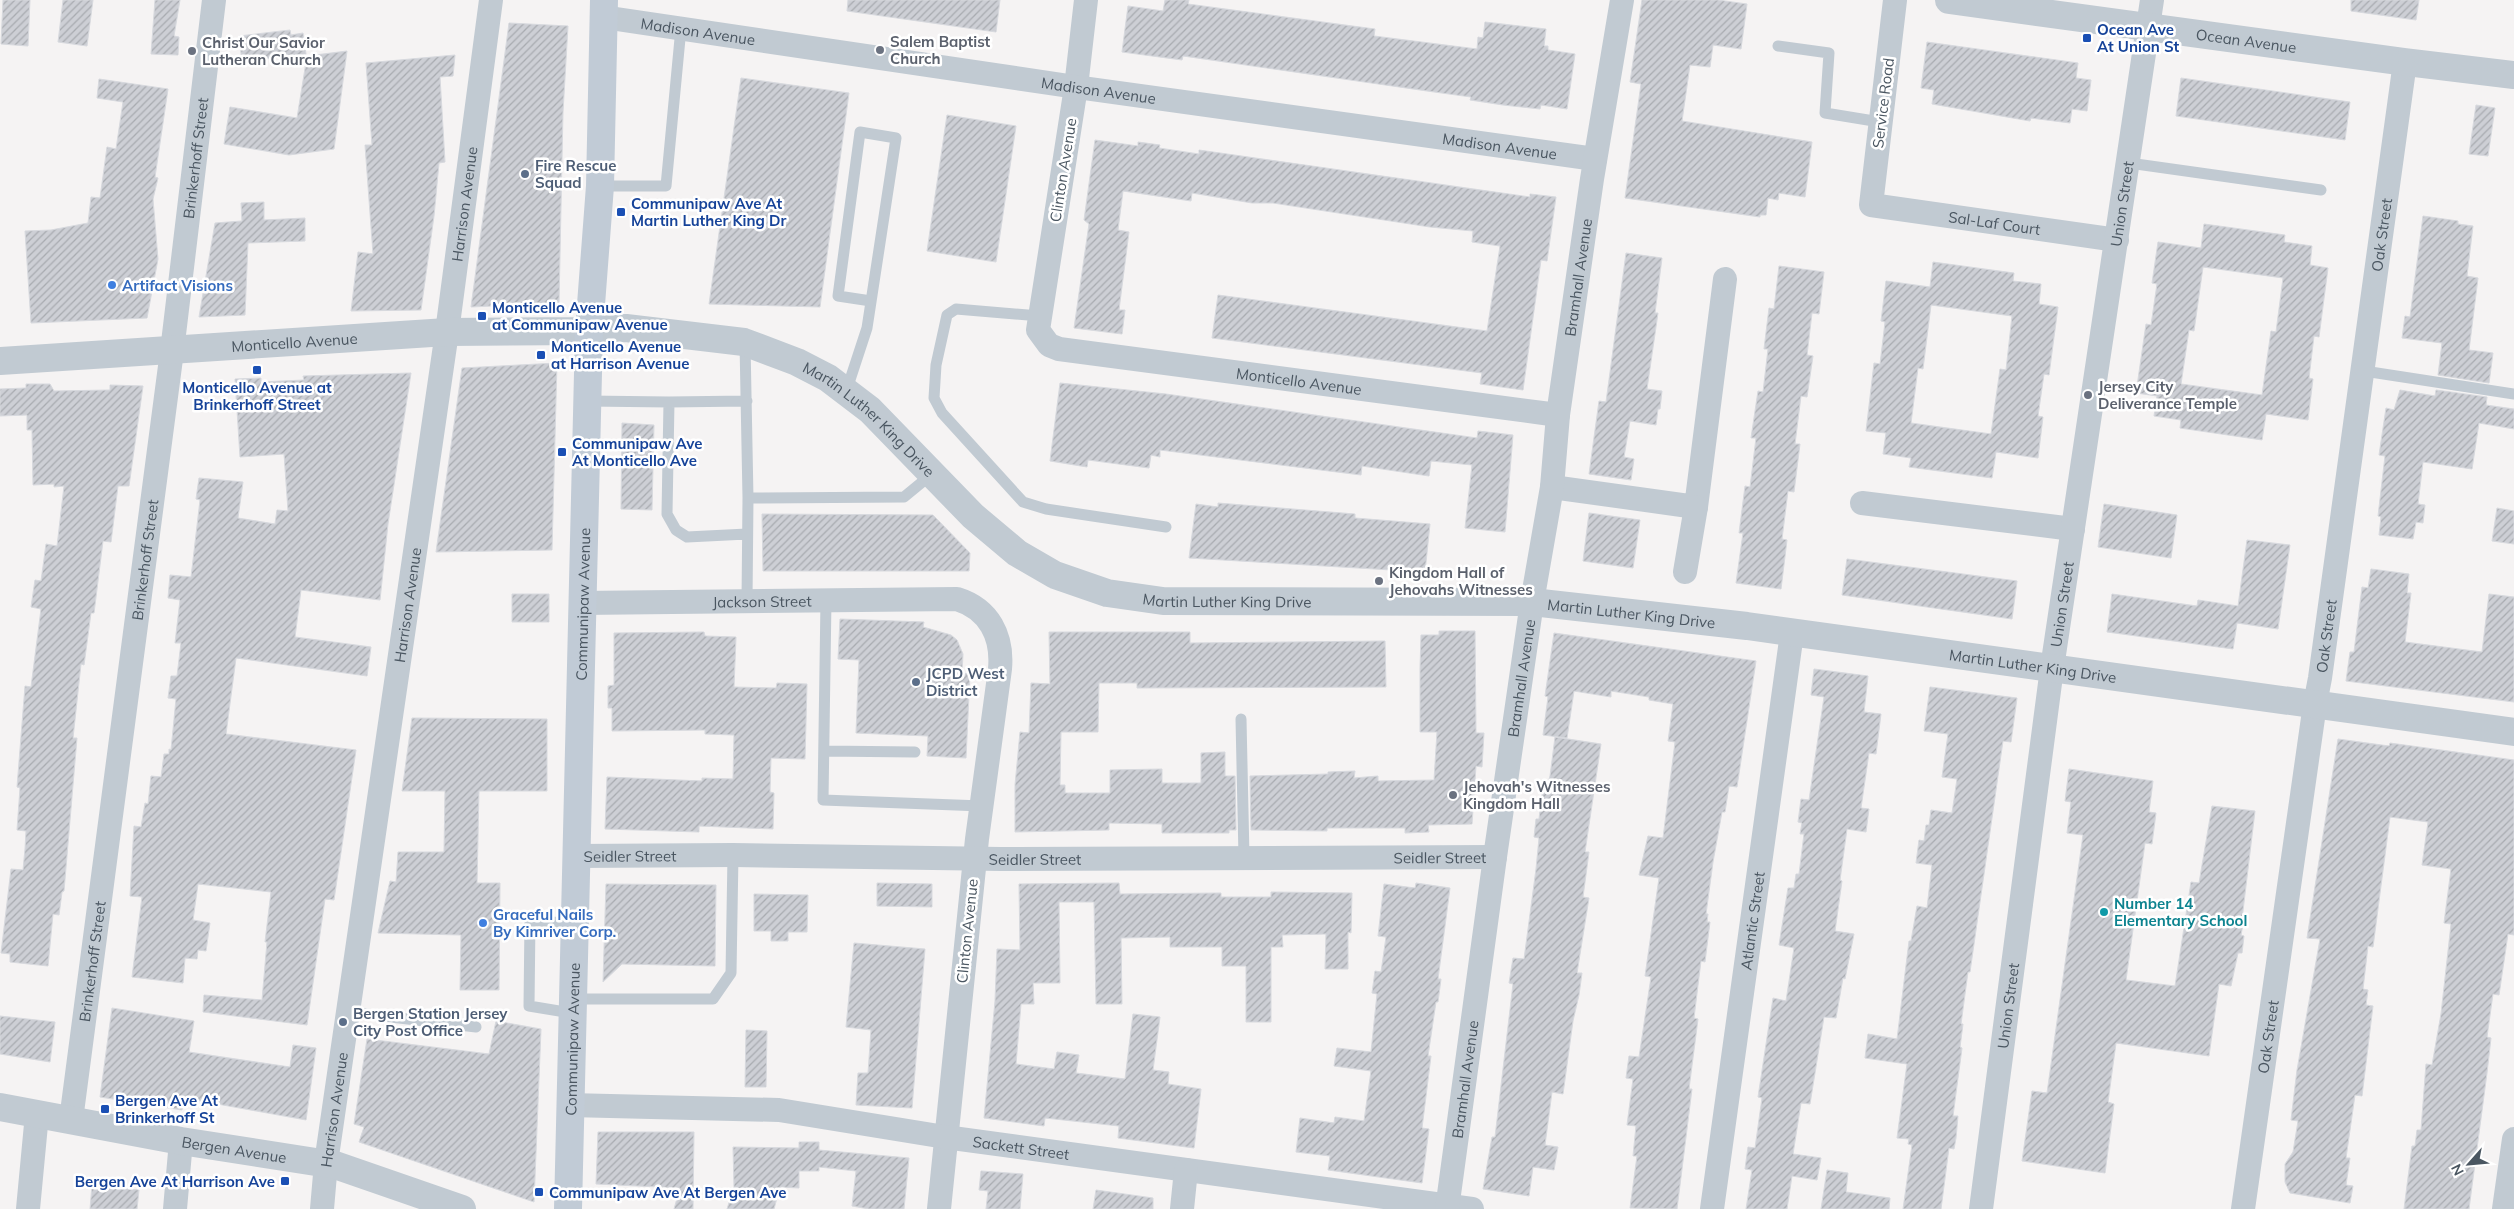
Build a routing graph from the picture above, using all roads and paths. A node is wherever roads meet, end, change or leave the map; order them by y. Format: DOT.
graph roads {
  1 [pos="214,0"];
  2 [pos="490,0"];
  3 [pos="1086,0"];
  4 [pos="1622,0"];
  5 [pos="1895,0"];
  6 [pos="1949,0"];
  7 [pos="2152,0"];
  8 [pos="604,8"];
  9 [pos="2148,27"];
  10 [pos="681,28"];
  11 [pos="1778,46"];
  12 [pos="2405,62"];
  13 [pos="2514,75"];
  14 [pos="1076,87"];
  15 [pos="1880,122"];
  16 [pos="1595,159"];
  17 [pos="2129,163"];
  18 [pos="600,186"];
  19 [pos="2321,190"];
  20 [pos="1871,205"];
  21 [pos="2117,240"];
  22 [pos="1725,280"];
  23 [pos="871,301"];
  24 [pos="1040,316"];
  25 [pos="589,330"];
  26 [pos="447,332"];
  27 [pos="1043,339"];
  28 [pos="744,342"];
  29 [pos="172,351"];
  30 [pos="0,361"];
  31 [pos="2364,371"];
  32 [pos="846,392"];
  33 [pos="2514,394"];
  34 [pos="588,401"];
  35 [pos="670,402"];
  36 [pos="747,402"];
  37 [pos="1558,415"];
  38 [pos="932,474"];
  39 [pos="1552,487"];
  40 [pos="748,498"];
  41 [pos="1862,503"];
  42 [pos="1696,507"];
  43 [pos="1166,527"];
  44 [pos="2073,529"];
  45 [pos="747,534"];
  46 [pos="1685,572"];
  47 [pos="943,598"];
  48 [pos="826,600"];
  49 [pos="747,601"];
  50 [pos="1532,602"];
  51 [pos="581,603"];
  52 [pos="1792,632"];
  53 [pos="2052,668"];
  54 [pos="2315,704"];
  55 [pos="1241,719"];
  56 [pos="2514,732"];
  57 [pos="824,751"];
  58 [pos="915,752"];
  59 [pos="982,806"];
  60 [pos="733,855"];
  61 [pos="575,856"];
  62 [pos="1244,857"];
  63 [pos="1495,857"];
  64 [pos="975,859"];
  65 [pos="574,924"];
  66 [pos="572,1006"];
  67 [pos="348,1012"];
  68 [pos="476,1026"];
  69 [pos="569,1105"];
  70 [pos="0,1107"];
  71 [pos="37,1114"];
  72 [pos="71,1120"];
  73 [pos="945,1137"];
  74 [pos="2514,1139"];
  75 [pos="181,1141"];
  76 [pos="326,1163"];
  77 [pos="1186,1170"];
  78 [pos="1447,1207"];
  79 [pos="28,1209"];
  80 [pos="175,1209"];
  81 [pos="322,1209"];
  82 [pos="462,1209"];
  83 [pos="568,1209"];
  84 [pos="939,1209"];
  85 [pos="1182,1209"];
  86 [pos="1472,1209"];
  87 [pos="1712,1209"];
  88 [pos="1981,1209"];
  89 [pos="2243,1209"];
  90 [pos="2504,1209"];
  1 -- 29 [label="street, Brinkerhoff Street"];
  2 -- 26 [label="street, Harrison Avenue"];
  3 -- 14 [label="street, Clinton Avenue"];
  4 -- 16 [label="street, Bramhall Avenue"];
  5 -- 15 [label="street, Service Road"];
  6 -- 9 [label="street, Ocean Avenue"];
  7 -- 9 [label="street, Union Street"];
  8 -- 10 [label="street, Madison Avenue"];
  8 -- 18 [label="main road, Communipaw Avenue"];
  9 -- 12 [label="street, Ocean Avenue"];
  9 -- 17 [label="street, Union Street"];
  10 -- 14 [label="street, Madison Avenue"];
  10 -- 18 [label="lane"];
  11 -- 15 [label="lane"];
  12 -- 13 [label="street, Ocean Avenue"];
  12 -- 31 [label="street, Oak Street"];
  14 -- 16 [label="street, Madison Avenue"];
  14 -- 24 [label="street, Clinton Avenue"];
  15 -- 20 [label="street, Service Road"];
  16 -- 37 [label="street, Bramhall Avenue"];
  17 -- 19 [label="lane"];
  17 -- 21 [label="street, Union Street"];
  18 -- 25 [label="main road, Communipaw Avenue"];
  20 -- 21 [label="street, Sal-Laf Court"];
  21 -- 44 [label="street, Union Street"];
  22 -- 42 [label="street"];
  23 -- 23 [label="lane"];
  23 -- 32 [label="lane"];
  24 -- 27 [label="street, Clinton Avenue"];
  24 -- 43 [label="lane"];
  25 -- 26 [label="street, Monticello Avenue"];
  25 -- 28 [label="street, Martin Luther King Drive"];
  25 -- 34 [label="main road, Communipaw Avenue"];
  26 -- 29 [label="street, Monticello Avenue"];
  26 -- 67 [label="street, Harrison Avenue"];
  27 -- 37 [label="street, Monticello Avenue"];
  28 -- 32 [label="street, Martin Luther King Drive"];
  28 -- 36 [label="lane"];
  29 -- 30 [label="street, Monticello Avenue"];
  29 -- 72 [label="street, Brinkerhoff Street"];
  31 -- 33 [label="lane"];
  31 -- 54 [label="street, Oak Street"];
  32 -- 38 [label="street, Martin Luther King Drive"];
  34 -- 35 [label="lane"];
  34 -- 51 [label="main road, Communipaw Avenue"];
  35 -- 36 [label="lane"];
  35 -- 45 [label="lane"];
  36 -- 40 [label="lane"];
  37 -- 39 [label="street, Bramhall Avenue"];
  38 -- 40 [label="lane"];
  38 -- 50 [label="street, Martin Luther King Drive"];
  39 -- 42 [label="street"];
  39 -- 50 [label="street, Bramhall Avenue"];
  40 -- 45 [label="lane"];
  41 -- 44 [label="street"];
  42 -- 46 [label="street"];
  44 -- 53 [label="street, Union Street"];
  45 -- 49 [label="lane"];
  47 -- 48 [label="street, Jackson Street"];
  47 -- 59 [label="street, Clinton Avenue"];
  48 -- 49 [label="street, Jackson Street"];
  48 -- 57 [label="lane"];
  49 -- 51 [label="street, Jackson Street"];
  50 -- 52 [label="street, Martin Luther King Drive"];
  50 -- 63 [label="street, Bramhall Avenue"];
  51 -- 61 [label="main road, Communipaw Avenue"];
  52 -- 53 [label="street, Martin Luther King Drive"];
  52 -- 87 [label="street, Atlantic Street"];
  53 -- 54 [label="street, Martin Luther King Drive"];
  53 -- 88 [label="street, Union Street"];
  54 -- 56 [label="street, Martin Luther King Drive"];
  54 -- 89 [label="street, Oak Street"];
  55 -- 62 [label="lane"];
  57 -- 58 [label="lane"];
  57 -- 59 [label="lane"];
  59 -- 64 [label="street, Clinton Avenue"];
  60 -- 61 [label="street, Seidler Street"];
  60 -- 64 [label="street, Seidler Street"];
  60 -- 66 [label="lane"];
  61 -- 65 [label="main road, Communipaw Avenue"];
  62 -- 63 [label="street, Seidler Street"];
  62 -- 64 [label="street, Seidler Street"];
  63 -- 78 [label="street, Bramhall Avenue"];
  64 -- 73 [label="street, Clinton Avenue"];
  65 -- 66 [label="main road, Communipaw Avenue"];
  65 -- 66 [label="lane"];
  66 -- 69 [label="main road, Communipaw Avenue"];
  67 -- 68 [label="lane"];
  67 -- 76 [label="street, Harrison Avenue"];
  69 -- 73 [label="street, Sackett Street"];
  69 -- 83 [label="main road, Communipaw Avenue"];
  70 -- 71 [label="street, Bergen Avenue"];
  71 -- 72 [label="street, Bergen Avenue"];
  71 -- 79 [label="street"];
  72 -- 75 [label="street, Bergen Avenue"];
  73 -- 77 [label="street, Sackett Street"];
  73 -- 84 [label="street, Clinton Avenue"];
  74 -- 90 [label="street"];
  75 -- 76 [label="street, Bergen Avenue"];
  75 -- 80 [label="street"];
  76 -- 81 [label="street, Harrison Avenue"];
  76 -- 82 [label="street, Bergen Avenue"];
  77 -- 78 [label="street, Sackett Street"];
  77 -- 85 [label="street"];
  78 -- 86 [label="street, Sackett Street"];
}
